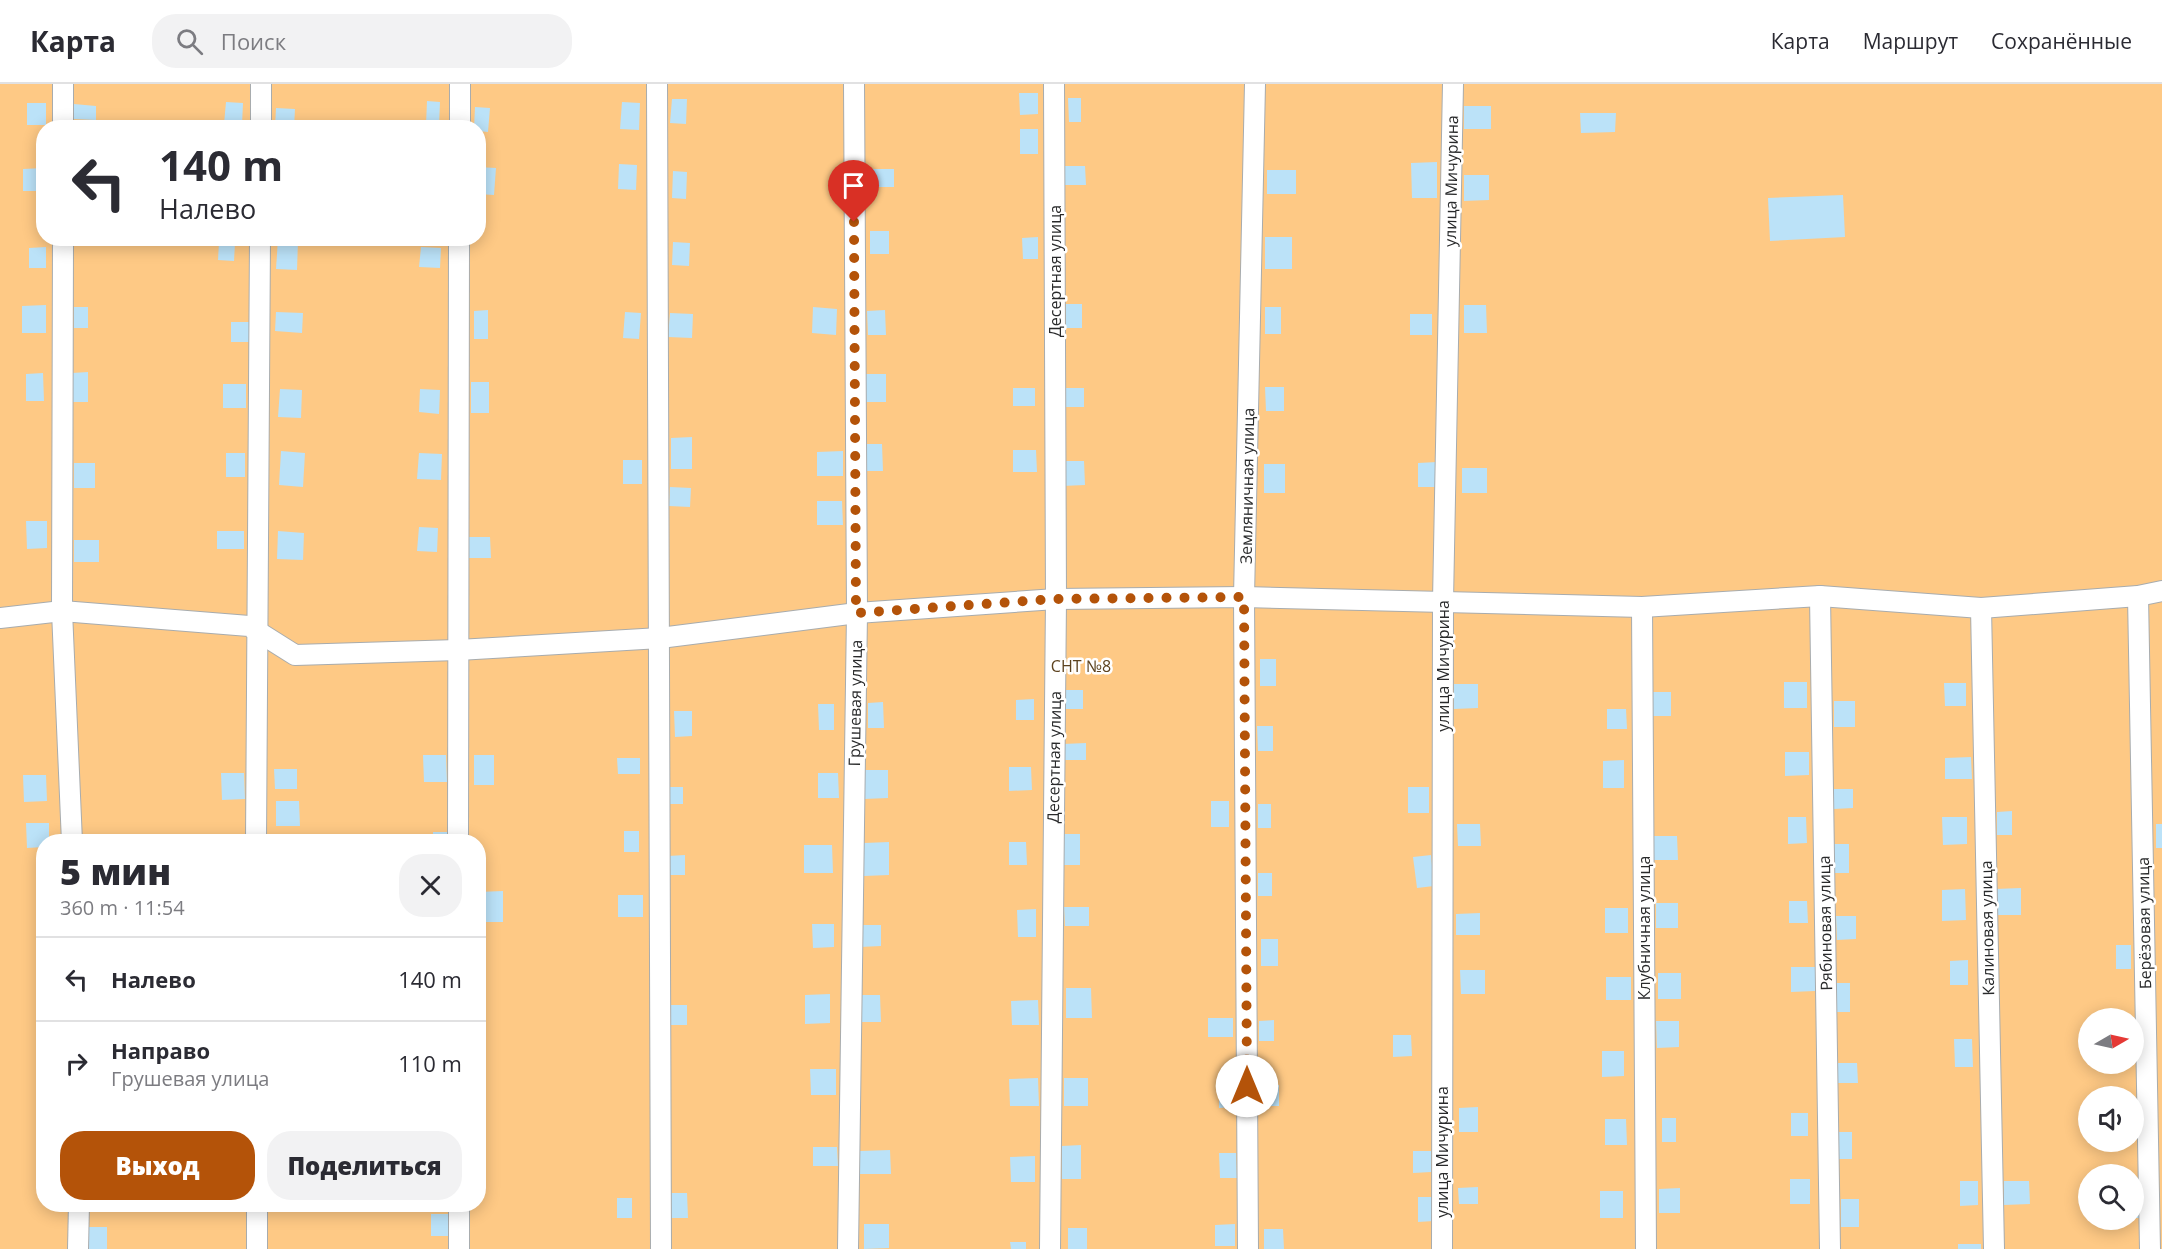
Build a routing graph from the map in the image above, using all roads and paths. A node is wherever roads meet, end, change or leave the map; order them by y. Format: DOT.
graph roads {
  1 [pos="63,84"];
  2 [pos="261,84"];
  3 [pos="460,84"];
  4 [pos="657,84"];
  5 [pos="854,84"];
  6 [pos="1054,84"];
  7 [pos="1256,84"];
  8 [pos="1453,84"];
  9 [pos="63,120"];
  10 [pos="261,120"];
  11 [pos="460,120"];
  12 [pos="63,246"];
  13 [pos="260,246"];
  14 [pos="459,246"];
  15 [pos="2162,591"];
  16 [pos="1820,596"];
  17 [pos="2138,596"];
  18 [pos="1244,597"];
  19 [pos="1056,599"];
  20 [pos="1443,601"];
  21 [pos="1642,607"];
  22 [pos="1980,608"];
  23 [pos="62,612"];
  24 [pos="856,613"];
  25 [pos="0,618"];
  26 [pos="256,631"];
  27 [pos="660,638"];
  28 [pos="458,650"];
  29 [pos="72,834"];
  30 [pos="256,834"];
  31 [pos="458,834"];
  32 [pos="79,1212"];
  33 [pos="257,1212"];
  34 [pos="459,1212"];
  35 [pos="78,1249"];
  36 [pos="257,1249"];
  37 [pos="459,1249"];
  38 [pos="661,1249"];
  39 [pos="848,1249"];
  40 [pos="1050,1249"];
  41 [pos="1248,1249"];
  42 [pos="1442,1249"];
  43 [pos="1646,1249"];
  44 [pos="1830,1249"];
  45 [pos="1994,1249"];
  46 [pos="2150,1249"];
  1 -- 9 [label="street"];
  2 -- 10 [label="street"];
  3 -- 11 [label="street"];
  4 -- 27 [label="street"];
  5 -- 24 [label="street, Грушевая улица"];
  6 -- 19 [label="street, Десертная улица"];
  7 -- 18 [label="street, Земляничная улица"];
  8 -- 20 [label="street, улица Мичурина"];
  12 -- 23 [label="street"];
  13 -- 26 [label="street"];
  14 -- 28 [label="street"];
  15 -- 17 [label="street"];
  16 -- 21 [label="street"];
  16 -- 22 [label="street"];
  16 -- 44 [label="street, Рябиновая улица"];
  17 -- 22 [label="street"];
  17 -- 46 [label="street, Берёзовая улица"];
  18 -- 19 [label="street"];
  18 -- 20 [label="street"];
  18 -- 41 [label="street, Земляничная улица"];
  19 -- 24 [label="street"];
  19 -- 40 [label="street, Десертная улица"];
  20 -- 21 [label="street"];
  20 -- 42 [label="street, улица Мичурина"];
  21 -- 43 [label="street, Клубничная улица"];
  22 -- 45 [label="street, Калиновая улица"];
  23 -- 25 [label="street"];
  23 -- 26 [label="street"];
  23 -- 29 [label="street"];
  24 -- 27 [label="street"];
  24 -- 39 [label="street, Грушевая улица"];
  26 -- 28 [label="street"];
  26 -- 30 [label="street"];
  27 -- 28 [label="street"];
  27 -- 38 [label="street"];
  28 -- 31 [label="street"];
  32 -- 35 [label="street"];
  33 -- 36 [label="street"];
  34 -- 37 [label="street"];
}
